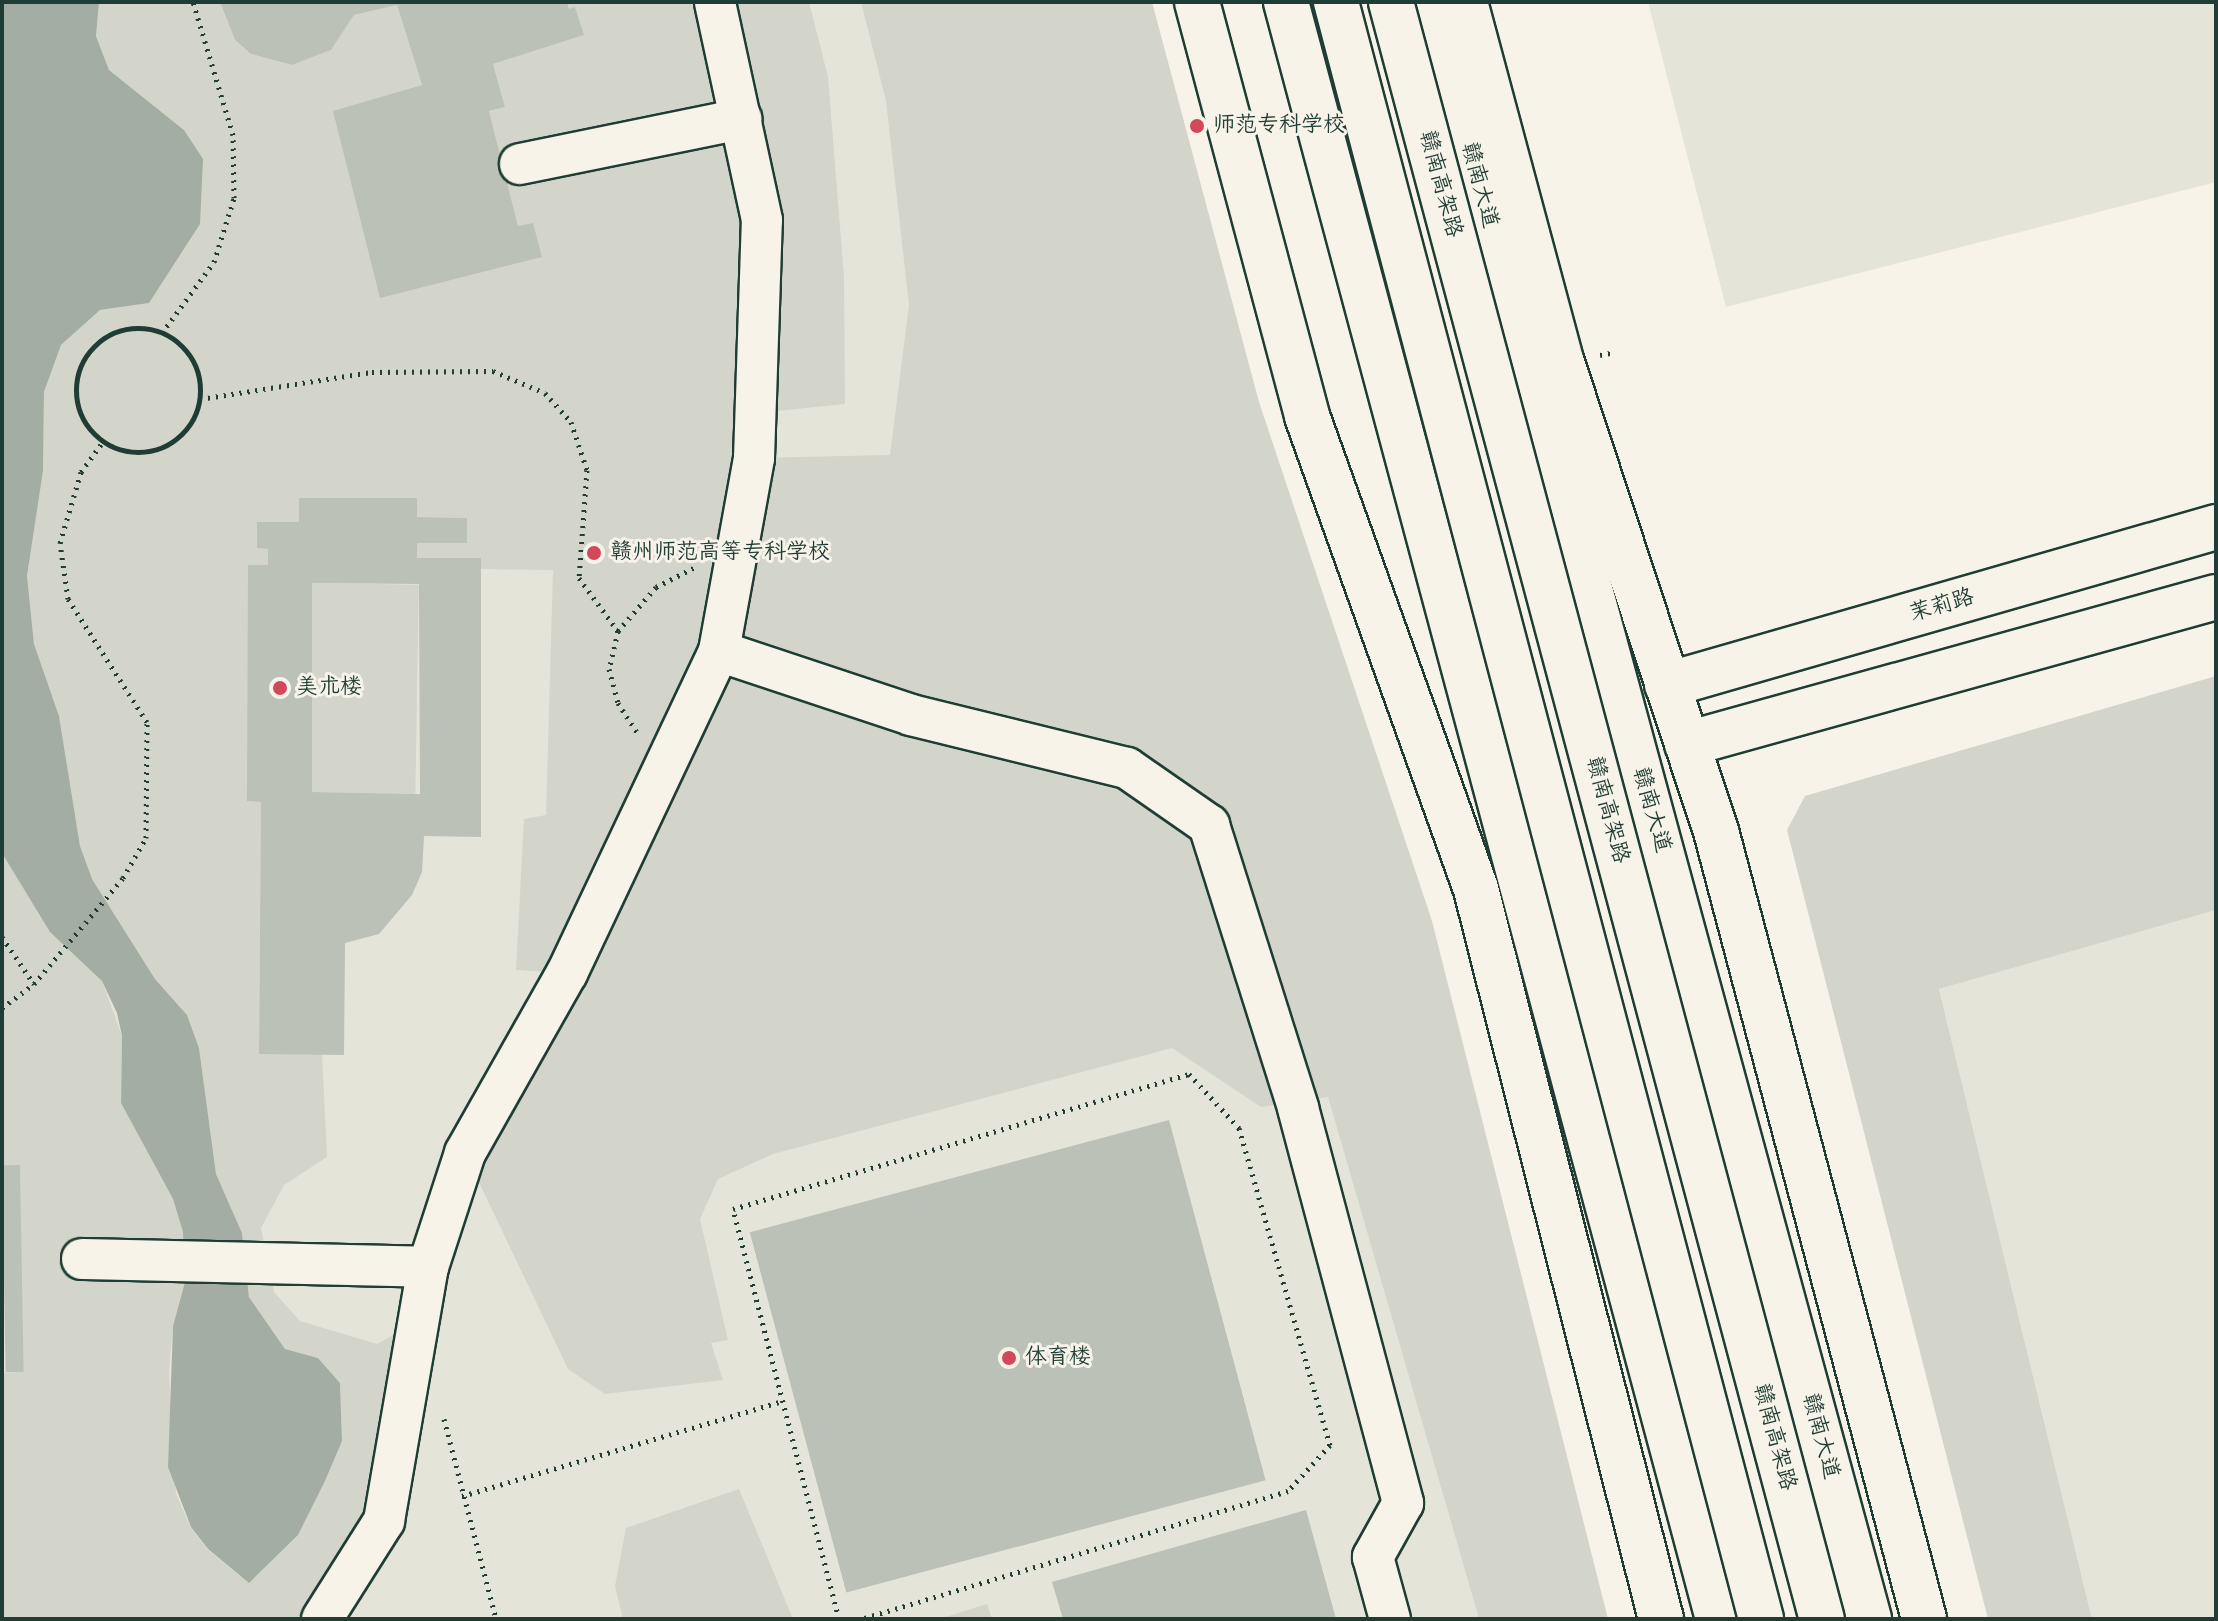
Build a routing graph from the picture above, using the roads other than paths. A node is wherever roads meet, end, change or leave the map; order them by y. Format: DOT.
graph roads {
  1 [pos="715,2"];
  2 [pos="1197,2"];
  3 [pos="1286,2"];
  4 [pos="1336,2"];
  5 [pos="1391,2"];
  6 [pos="1431,2"];
  7 [pos="1465,2"];
  8 [pos="741,119"];
  9 [pos="520,164"];
  10 [pos="2216,527"];
  11 [pos="2216,597"];
  12 [pos="719,651"];
  13 [pos="1667,685"];
  14 [pos="1687,744"];
  15 [pos="82,1259"];
  16 [pos="428,1267"];
  17 [pos="322,1619"];
  18 [pos="1390,1619"];
  19 [pos="1661,1619"];
  20 [pos="1718,1619"];
  21 [pos="1761,1619"];
  22 [pos="1822,1619"];
  23 [pos="1869,1619"];
  24 [pos="1924,1619"];
  1 -- 8 [label="street"];
  2 -- 19 [label="main road"];
  3 -- 20 [label="main road"];
  4 -- 21 [label="main road, bridge"];
  5 -- 22 [label="main road, 赣南高架路, bridge"];
  6 -- 23 [label="main road, 赣南大道"];
  7 -- 13 [label="main road"];
  8 -- 9 [label="street"];
  8 -- 12 [label="street"];
  10 -- 13 [label="main road, 茉莉路"];
  11 -- 14 [label="main road"];
  12 -- 16 [label="street"];
  12 -- 18 [label="street"];
  13 -- 14 [label="main road"];
  14 -- 24 [label="main road"];
  15 -- 16 [label="street"];
  16 -- 17 [label="street"];
}
